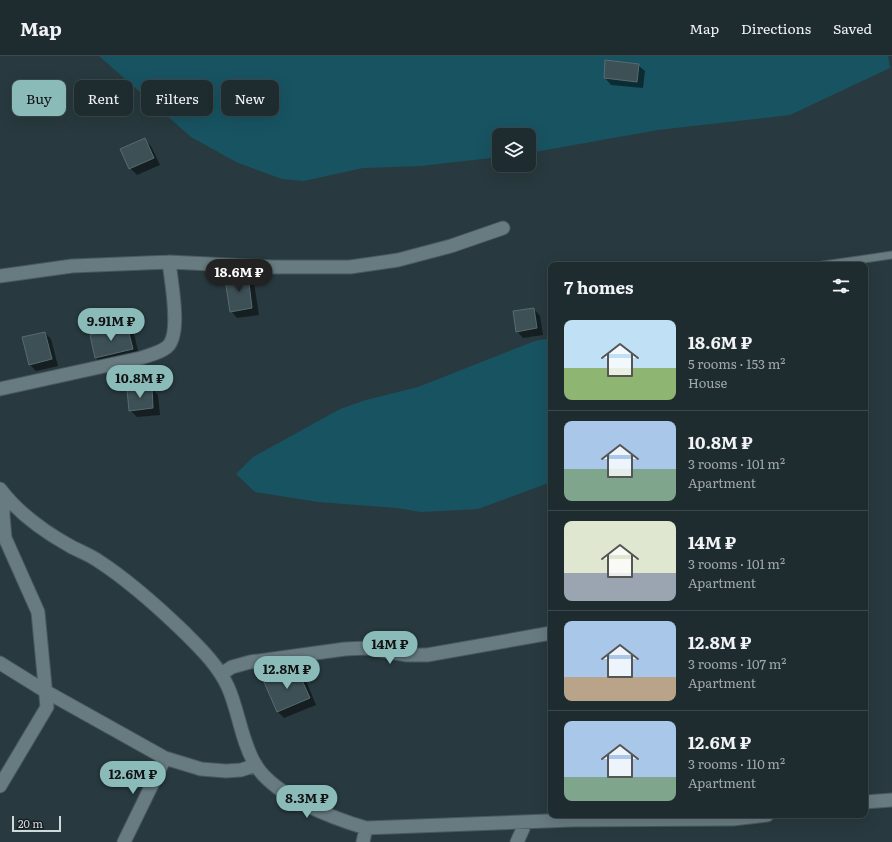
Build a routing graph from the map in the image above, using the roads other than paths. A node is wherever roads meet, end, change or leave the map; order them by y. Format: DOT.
graph roads {
  1 [pos="503,228"];
  2 [pos="892,255"];
  3 [pos="169,262"];
  4 [pos="844,262"];
  5 [pos="0,276"];
  6 [pos="0,389"];
  7 [pos="2,492"];
  8 [pos="2,515"];
  9 [pos="548,634"];
  10 [pos="0,663"];
  11 [pos="221,674"];
  12 [pos="45,691"];
  13 [pos="164,758"];
  14 [pos="256,765"];
  15 [pos="0,786"];
  16 [pos="892,800"];
  17 [pos="868,802"];
  18 [pos="742,818"];
  19 [pos="526,822"];
  20 [pos="366,828"];
  21 [pos="124,842"];
  22 [pos="363,842"];
  23 [pos="517,842"];
  1 -- 3 [label="street"];
  2 -- 4 [label="lane"];
  3 -- 5 [label="street"];
  3 -- 6 [label="street"];
  7 -- 8 [label="street"];
  7 -- 11 [label="street"];
  8 -- 12 [label="street"];
  9 -- 11 [label="street"];
  10 -- 12 [label="street"];
  11 -- 14 [label="street"];
  12 -- 13 [label="street"];
  12 -- 15 [label="street"];
  13 -- 14 [label="street"];
  13 -- 21 [label="street"];
  14 -- 20 [label="street"];
  16 -- 17 [label="street"];
  18 -- 19 [label="street"];
  19 -- 20 [label="street"];
  19 -- 23 [label="street"];
  20 -- 22 [label="street"];
}
